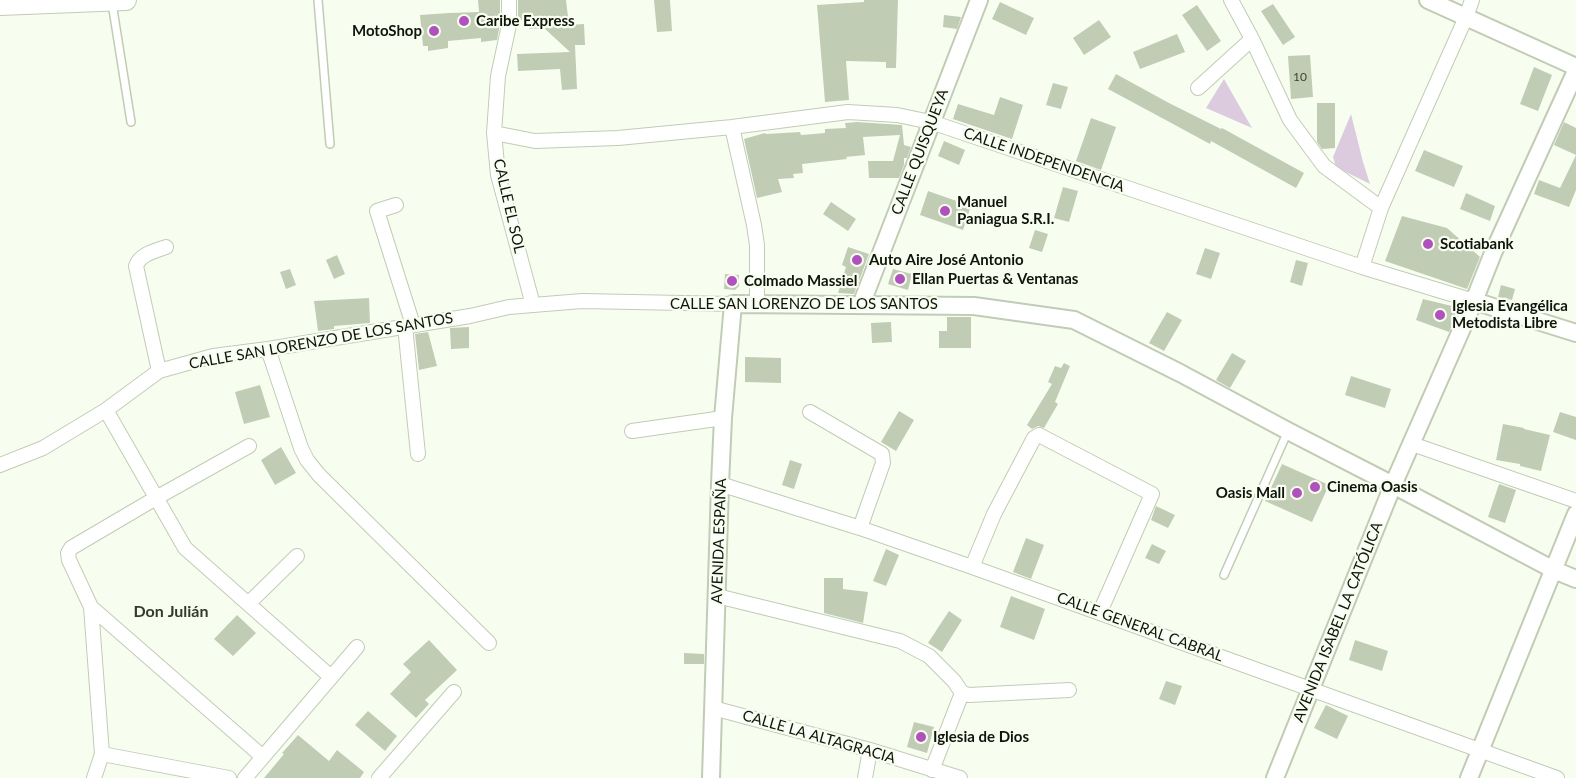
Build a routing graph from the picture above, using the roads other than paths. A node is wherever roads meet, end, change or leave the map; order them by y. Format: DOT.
graph roads {
  1 [pos="126,0"];
  2 [pos="318,0"];
  3 [pos="509,0"];
  4 [pos="979,0"];
  5 [pos="1231,0"];
  6 [pos="1428,0"];
  7 [pos="1472,0"];
  8 [pos="87,1"];
  9 [pos="111,1"];
  10 [pos="0,5"];
  11 [pos="1466,17"];
  12 [pos="1252,39"];
  13 [pos="1576,69"];
  14 [pos="1198,88"];
  15 [pos="130,122"];
  16 [pos="931,122"];
  17 [pos="732,127"];
  18 [pos="494,133"];
  19 [pos="330,144"];
  20 [pos="396,205"];
  21 [pos="1381,208"];
  22 [pos="166,247"];
  23 [pos="1362,267"];
  24 [pos="1474,301"];
  25 [pos="733,304"];
  26 [pos="757,304"];
  27 [pos="533,305"];
  28 [pos="861,305"];
  29 [pos="409,325"];
  30 [pos="1576,333"];
  31 [pos="268,349"];
  32 [pos="159,371"];
  33 [pos="106,410"];
  34 [pos="810,412"];
  35 [pos="723,418"];
  36 [pos="632,431"];
  37 [pos="1288,431"];
  38 [pos="1412,444"];
  39 [pos="249,446"];
  40 [pos="418,454"];
  41 [pos="0,465"];
  42 [pos="720,484"];
  43 [pos="1393,485"];
  44 [pos="156,498"];
  45 [pos="1576,501"];
  46 [pos="1576,514"];
  47 [pos="860,528"];
  48 [pos="297,555"];
  49 [pos="972,567"];
  50 [pos="1554,570"];
  51 [pos="1224,575"];
  52 [pos="1576,579"];
  53 [pos="717,596"];
  54 [pos="249,603"];
  55 [pos="92,607"];
  56 [pos="1100,612"];
  57 [pos="489,643"];
  58 [pos="357,647"];
  59 [pos="331,677"];
  60 [pos="1312,689"];
  61 [pos="1069,690"];
  62 [pos="454,692"];
  63 [pos="962,693"];
  64 [pos="713,708"];
  65 [pos="870,750"];
  66 [pos="1480,750"];
  67 [pos="102,754"];
  68 [pos="263,757"];
  69 [pos="932,770"];
  70 [pos="94,778"];
  71 [pos="229,778"];
  72 [pos="245,778"];
  73 [pos="378,778"];
  74 [pos="711,778"];
  75 [pos="865,778"];
  76 [pos="960,778"];
  77 [pos="1275,778"];
  78 [pos="1469,778"];
  79 [pos="1557,778"];
  1 -- 9 [label="main road"];
  2 -- 19 [label="lane"];
  3 -- 18 [label="street, CALLE EL SOL"];
  4 -- 16 [label="street, CALLE QUISQUEYA"];
  5 -- 12 [label="street"];
  6 -- 11 [label="street"];
  7 -- 11 [label="street"];
  8 -- 9 [label="main road"];
  8 -- 10 [label="main road"];
  9 -- 15 [label="lane"];
  11 -- 13 [label="street"];
  11 -- 21 [label="street"];
  12 -- 14 [label="street"];
  12 -- 21 [label="street"];
  13 -- 24 [label="street, AVENIDA ISABEL LA CATÓLICA"];
  16 -- 17 [label="street, CALLE INDEPENDENCIA"];
  16 -- 23 [label="street, CALLE INDEPENDENCIA"];
  16 -- 28 [label="street, CALLE QUISQUEYA"];
  17 -- 18 [label="street, CALLE INDEPENDENCIA"];
  17 -- 26 [label="street"];
  18 -- 27 [label="street, CALLE EL SOL"];
  20 -- 29 [label="street"];
  21 -- 23 [label="street"];
  22 -- 32 [label="street"];
  23 -- 24 [label="street, CALLE INDEPENDENCIA"];
  24 -- 30 [label="street, CALLE INDEPENDENCIA"];
  24 -- 38 [label="street, AVENIDA ISABEL LA CATÓLICA"];
  25 -- 26 [label="street, CALLE SAN LORENZO DE LOS SANTOS"];
  25 -- 27 [label="street, CALLE SAN LORENZO DE LOS SANTOS"];
  25 -- 35 [label="street, AVENIDA ESPAÑA"];
  26 -- 28 [label="street, CALLE SAN LORENZO DE LOS SANTOS"];
  27 -- 29 [label="street, CALLE SAN LORENZO DE LOS SANTOS"];
  28 -- 37 [label="street, CALLE SAN LORENZO DE LOS SANTOS"];
  29 -- 31 [label="street, CALLE SAN LORENZO DE LOS SANTOS"];
  29 -- 40 [label="street"];
  31 -- 32 [label="street, CALLE SAN LORENZO DE LOS SANTOS"];
  31 -- 57 [label="street"];
  32 -- 33 [label="street, CALLE SAN LORENZO DE LOS SANTOS"];
  33 -- 41 [label="street, CALLE SAN LORENZO DE LOS SANTOS"];
  33 -- 44 [label="street"];
  34 -- 47 [label="street"];
  35 -- 36 [label="street"];
  35 -- 42 [label="street, AVENIDA ESPAÑA"];
  37 -- 43 [label="street, CALLE SAN LORENZO DE LOS SANTOS"];
  37 -- 51 [label="lane"];
  38 -- 43 [label="street, AVENIDA ISABEL LA CATÓLICA"];
  38 -- 45 [label="street"];
  39 -- 44 [label="street"];
  42 -- 47 [label="street, CALLE GENERAL CABRAL"];
  42 -- 53 [label="street, AVENIDA ESPAÑA"];
  43 -- 50 [label="street, CALLE SAN LORENZO DE LOS SANTOS"];
  43 -- 60 [label="street, AVENIDA ISABEL LA CATÓLICA"];
  44 -- 54 [label="street"];
  44 -- 55 [label="street"];
  46 -- 50 [label="street"];
  47 -- 49 [label="street, CALLE GENERAL CABRAL"];
  48 -- 54 [label="street"];
  49 -- 56 [label="street, CALLE GENERAL CABRAL"];
  49 -- 56 [label="street"];
  50 -- 52 [label="street, CALLE SAN LORENZO DE LOS SANTOS"];
  50 -- 66 [label="street"];
  53 -- 63 [label="street"];
  53 -- 64 [label="street, AVENIDA ESPAÑA"];
  54 -- 59 [label="street"];
  55 -- 67 [label="street"];
  55 -- 68 [label="street"];
  56 -- 60 [label="street, CALLE GENERAL CABRAL"];
  58 -- 59 [label="street"];
  59 -- 68 [label="street"];
  60 -- 66 [label="street, CALLE GENERAL CABRAL"];
  60 -- 77 [label="street, AVENIDA ISABEL LA CATÓLICA"];
  61 -- 63 [label="street"];
  62 -- 73 [label="street"];
  63 -- 69 [label="street"];
  64 -- 65 [label="street, CALLE LA ALTAGRACIA"];
  64 -- 74 [label="street, AVENIDA ESPAÑA"];
  65 -- 69 [label="street, CALLE LA ALTAGRACIA"];
  65 -- 75 [label="street"];
  66 -- 78 [label="street"];
  66 -- 79 [label="street, CALLE GENERAL CABRAL"];
  67 -- 70 [label="street"];
  67 -- 71 [label="street"];
  68 -- 72 [label="street"];
  69 -- 76 [label="street, CALLE LA ALTAGRACIA"];
}
